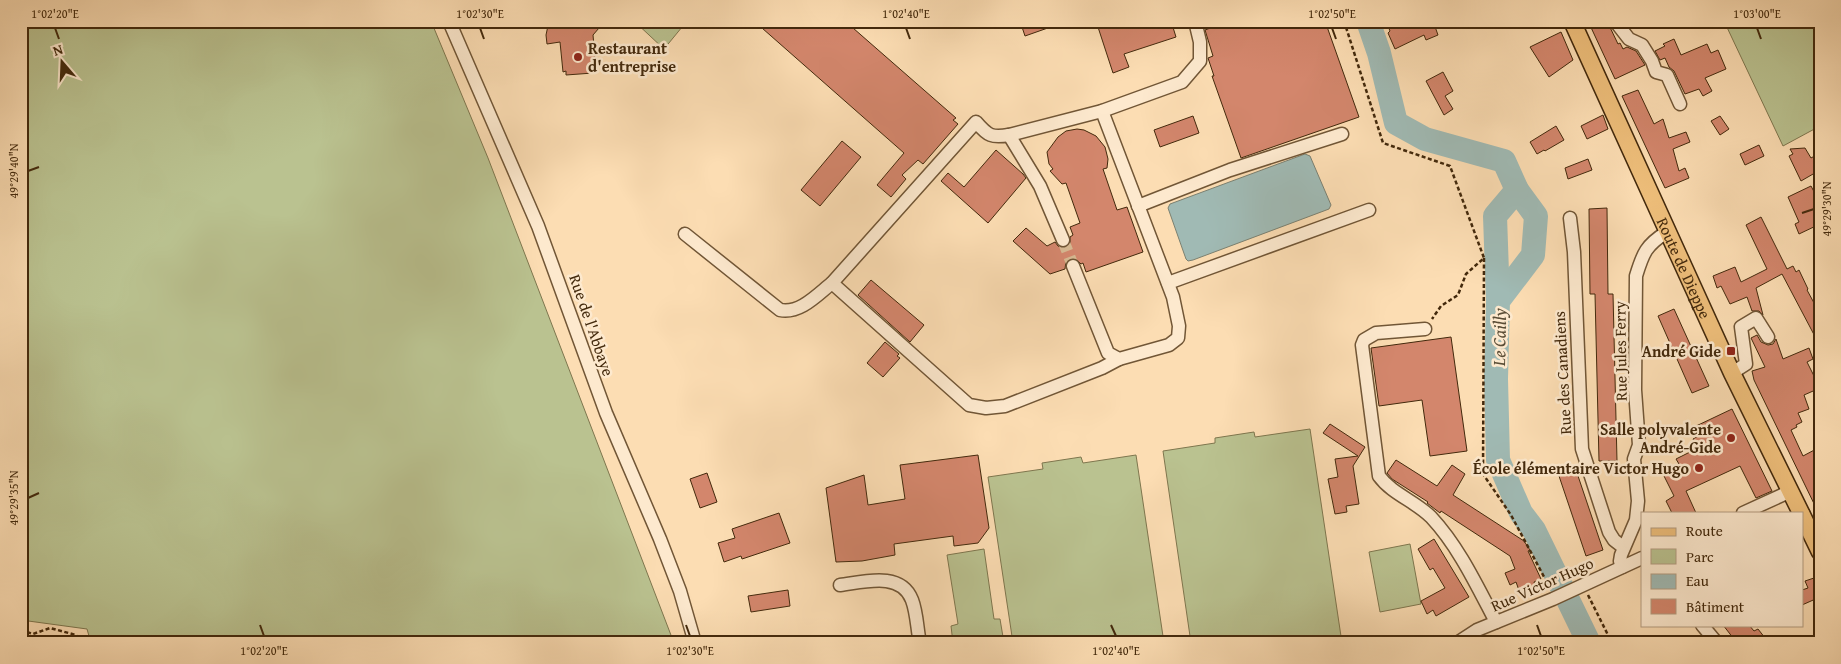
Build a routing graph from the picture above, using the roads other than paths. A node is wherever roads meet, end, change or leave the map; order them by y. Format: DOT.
graph roads {
  1 [pos="449,21"];
  2 [pos="1195,21"];
  3 [pos="1572,21"];
  4 [pos="1615,21"];
  5 [pos="1680,104"];
  6 [pos="1102,111"];
  7 [pos="1342,134"];
  8 [pos="1009,135"];
  9 [pos="1138,206"];
  10 [pos="1369,210"];
  11 [pos="1570,218"];
  12 [pos="1667,232"];
  13 [pos="685,234"];
  14 [pos="1063,240"];
  15 [pos="1073,266"];
  16 [pos="832,283"];
  17 [pos="1168,283"];
  18 [pos="1425,329"];
  19 [pos="1768,337"];
  20 [pos="1119,359"];
  21 [pos="1732,373"];
  22 [pos="1791,491"];
  23 [pos="1745,512"];
  24 [pos="1801,512"];
  25 [pos="1804,518"];
  26 [pos="1623,547"];
  27 [pos="1820,552"];
  28 [pos="1640,564"];
  29 [pos="1622,567"];
  30 [pos="840,585"];
  31 [pos="1496,622"];
  32 [pos="1703,626"];
  33 [pos="695,643"];
  34 [pos="920,643"];
  35 [pos="1457,643"];
  36 [pos="1717,643"];
  1 -- 33 [label="street, Rue de l'Abbaye"];
  2 -- 6 [label="street"];
  3 -- 12 [label="main road, Route de Dieppe"];
  4 -- 5 [label="street"];
  6 -- 8 [label="street"];
  6 -- 9 [label="street"];
  7 -- 9 [label="street"];
  8 -- 14 [label="street"];
  8 -- 16 [label="street"];
  9 -- 17 [label="street"];
  10 -- 17 [label="street"];
  11 -- 26 [label="street, Rue des Canadiens"];
  12 -- 21 [label="main road, Route de Dieppe"];
  12 -- 26 [label="street, Rue Jules Ferry"];
  13 -- 16 [label="street"];
  15 -- 20 [label="street"];
  16 -- 20 [label="street"];
  17 -- 20 [label="street"];
  18 -- 31 [label="street"];
  19 -- 21 [label="street"];
  21 -- 22 [label="main road, Route de Dieppe"];
  22 -- 23 [label="street"];
  22 -- 24 [label="main road, Route de Dieppe"];
  25 -- 27 [label="main road, Route de Dieppe"];
  26 -- 29 [label="street, Rue Jules Ferry"];
  28 -- 29 [label="street, Rue Victor Hugo"];
  29 -- 31 [label="street, Rue Victor Hugo"];
  30 -- 34 [label="street"];
  31 -- 35 [label="street, Rue Victor Hugo"];
  32 -- 36 [label="street"];
}
